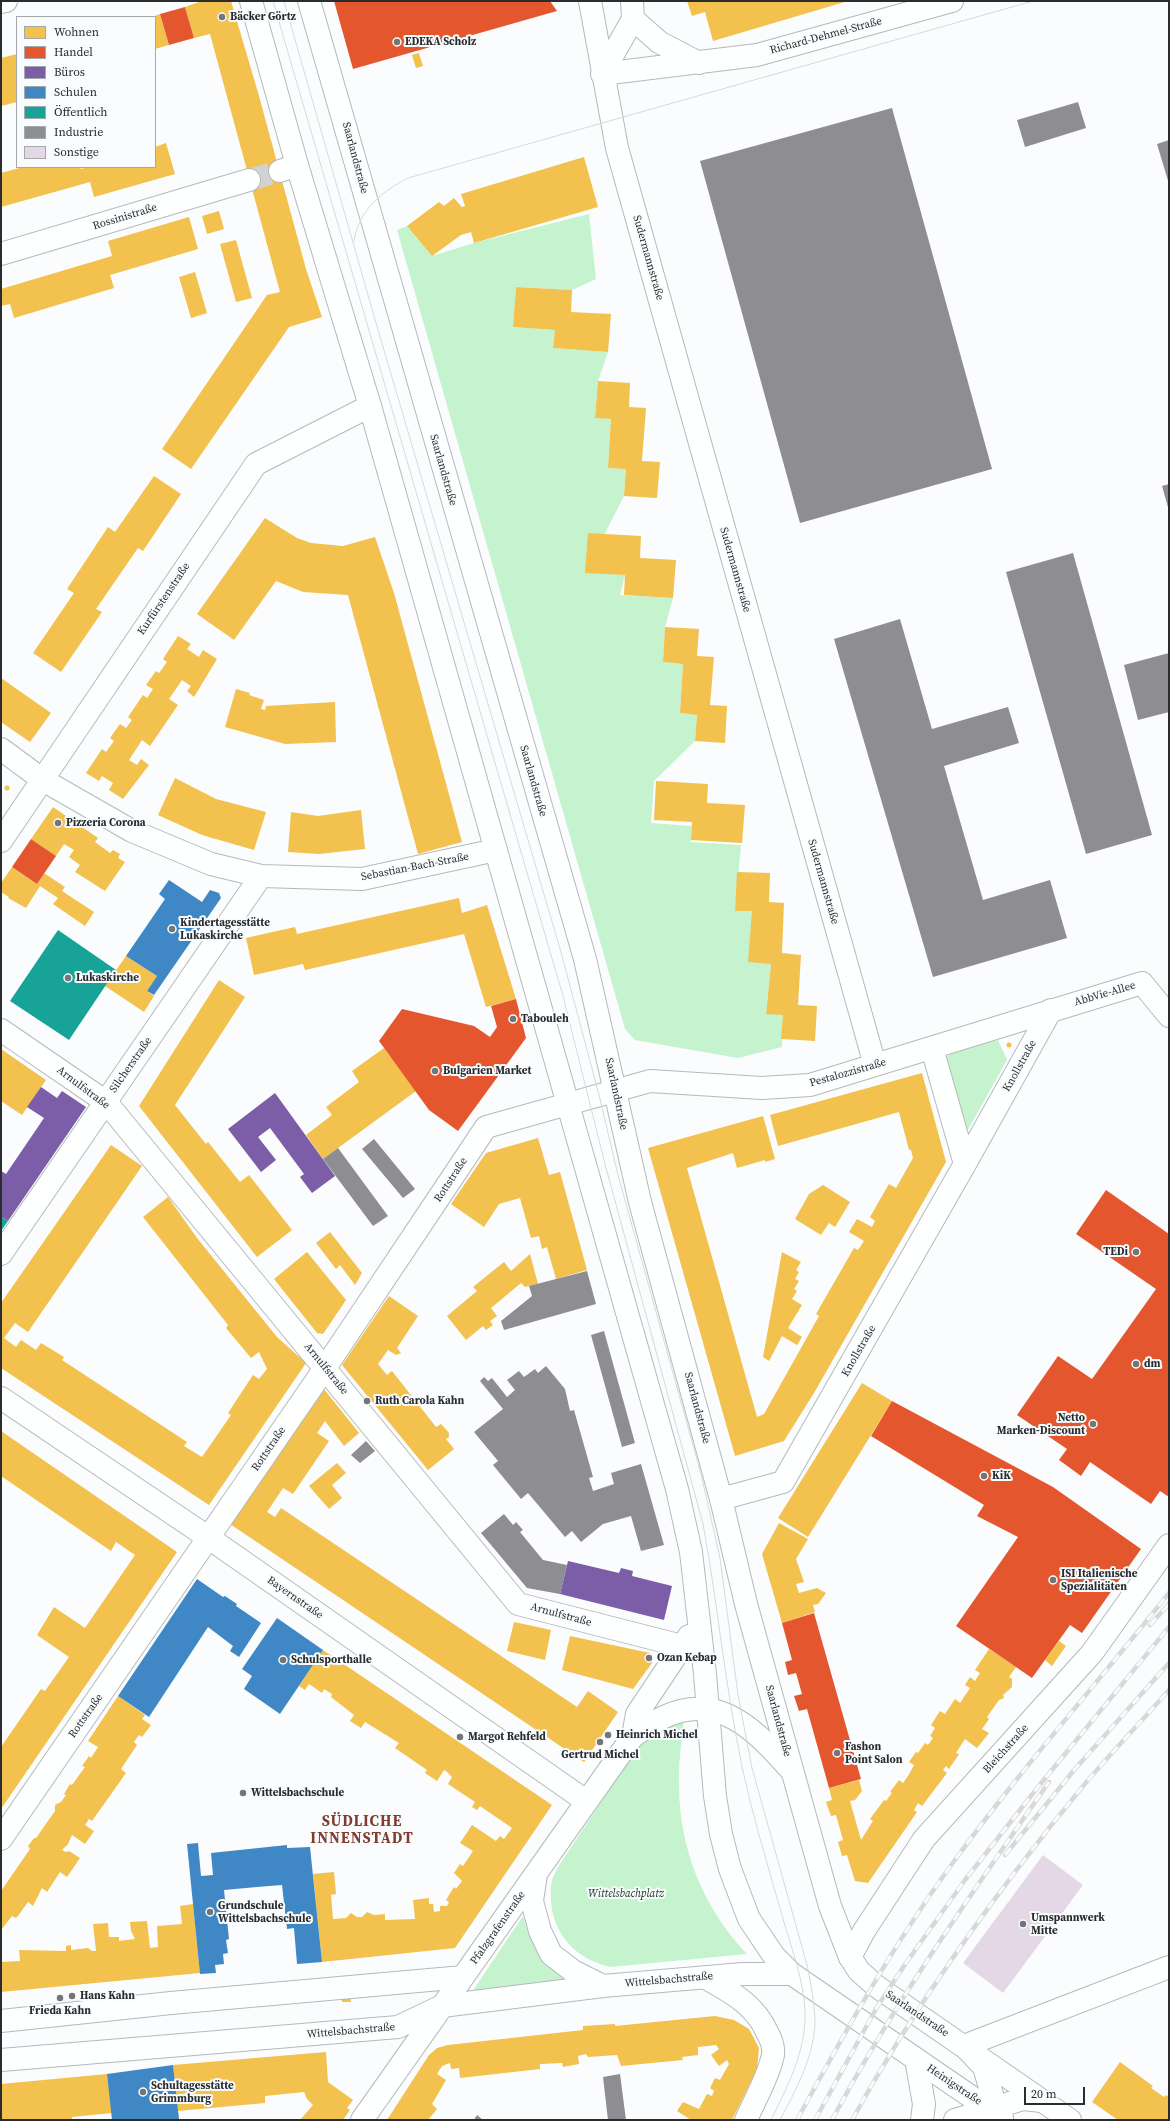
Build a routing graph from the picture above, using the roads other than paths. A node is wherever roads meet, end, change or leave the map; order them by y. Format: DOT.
graph roads {
  1 [pos="6,1"];
  2 [pos="251,1"];
  3 [pos="309,1"];
  4 [pos="590,1"];
  5 [pos="952,1"];
  6 [pos="1,2"];
  7 [pos="632,10"];
  8 [pos="699,63"];
  9 [pos="602,74"];
  10 [pos="249,180"];
  11 [pos="1,254"];
  12 [pos="370,406"];
  13 [pos="1,749"];
  14 [pos="43,780"];
  15 [pos="1,841"];
  16 [pos="496,850"];
  17 [pos="261,876"];
  18 [pos="1051,1010"];
  19 [pos="1169,1016"];
  20 [pos="1,1030"];
  21 [pos="932,1048"];
  22 [pos="875,1065"];
  23 [pos="615,1091"];
  24 [pos="106,1102"];
  25 [pos="568,1104"];
  26 [pos="965,1164"];
  27 [pos="1,1254"];
  28 [pos="325,1368"];
  29 [pos="1,1398"];
  30 [pos="721,1499"];
  31 [pos="209,1538"];
  32 [pos="1169,1545"];
  33 [pos="700,1620"];
  34 [pos="682,1646"];
  35 [pos="708,1709"];
  36 [pos="632,1736"];
  37 [pos="791,1770"];
  38 [pos="586,1802"];
  39 [pos="2,1833"];
  40 [pos="536,1873"];
  41 [pos="850,1957"];
  42 [pos="1169,1967"];
  43 [pos="792,1974"];
  44 [pos="463,1977"];
  45 [pos="704,1977"];
  46 [pos="603,1986"];
  47 [pos="442,2006"];
  48 [pos="1,2021"];
  49 [pos="964,2046"];
  50 [pos="909,2055"];
  51 [pos="1,2060"];
  52 [pos="1042,2101"];
  53 [pos="997,2113"];
  54 [pos="362,2120"];
  55 [pos="746,2120"];
  56 [pos="922,2120"];
  57 [pos="954,2120"];
  58 [pos="1070,2120"];
  1 -- 6 [label="main road"];
  2 -- 12 [label="main road"];
  3 -- 23 [label="main road, Saarlandstraße"];
  4 -- 9 [label="main road, Sudermannstraße"];
  5 -- 8 [label="main road, Richard-Dehmel-Straße"];
  7 -- 8 [label="main road"];
  7 -- 9 [label="main road"];
  8 -- 9 [label="main road, Richard-Dehmel-Straße"];
  9 -- 22 [label="main road, Sudermannstraße"];
  10 -- 11 [label="main road, Rossinistraße"];
  12 -- 14 [label="main road, Kurfürstenstraße"];
  12 -- 16 [label="main road"];
  13 -- 14 [label="main road, Sebastian-Bach-Straße"];
  14 -- 15 [label="main road, Kurfürstenstraße"];
  14 -- 17 [label="main road, Sebastian-Bach-Straße"];
  16 -- 17 [label="main road, Sebastian-Bach-Straße"];
  16 -- 25 [label="main road"];
  17 -- 24 [label="main road, Silcherstraße"];
  18 -- 19 [label="main road, AbbVie-Allee"];
  18 -- 21 [label="main road, Pestalozzistraße"];
  18 -- 26 [label="main road, Knollstraße"];
  20 -- 24 [label="main road, Arnulfstraße"];
  21 -- 22 [label="main road, Pestalozzistraße"];
  21 -- 26 [label="main road"];
  22 -- 23 [label="main road, Pestalozzistraße"];
  23 -- 25 [label="main road, Pestalozzistraße"];
  23 -- 30 [label="main road, Saarlandstraße"];
  24 -- 27 [label="main road, Silcherstraße"];
  24 -- 28 [label="main road, Arnulfstraße"];
  25 -- 28 [label="main road, Rottstraße"];
  25 -- 33 [label="main road"];
  26 -- 30 [label="main road, Knollstraße"];
  28 -- 31 [label="main road, Rottstraße"];
  28 -- 34 [label="main road, Arnulfstraße"];
  29 -- 31 [label="main road, Bayernstraße"];
  30 -- 37 [label="main road, Saarlandstraße"];
  31 -- 38 [label="main road, Bayernstraße"];
  31 -- 39 [label="main road, Rottstraße"];
  32 -- 41 [label="main road, Bleichstraße"];
  33 -- 34 [label="main road, Pfalzgrafenstraße"];
  33 -- 35 [label="main road"];
  34 -- 36 [label="main road, Pfalzgrafenstraße"];
  35 -- 36 [label="main road, Pfalzgrafenstraße"];
  35 -- 37 [label="main road, Pfalzgrafenstraße"];
  35 -- 43 [label="main road"];
  36 -- 38 [label="main road, Pfalzgrafenstraße"];
  37 -- 41 [label="main road, Saarlandstraße"];
  38 -- 40 [label="main road, Pfalzgrafenstraße"];
  40 -- 44 [label="main road, Pfalzgrafenstraße"];
  40 -- 46 [label="main road"];
  41 -- 49 [label="main road, Saarlandstraße"];
  42 -- 49 [label="main road"];
  43 -- 45 [label="main road, Wittelsbachstraße"];
  43 -- 50 [label="main road"];
  44 -- 47 [label="main road, Pfalzgrafenstraße"];
  44 -- 48 [label="main road"];
  45 -- 46 [label="main road, Wittelsbachstraße"];
  45 -- 55 [label="main road"];
  46 -- 47 [label="main road, Wittelsbachstraße"];
  47 -- 51 [label="main road, Wittelsbachstraße"];
  47 -- 54 [label="main road, Pfalzgrafenstraße"];
  49 -- 52 [label="main road, Saarlandstraße"];
  49 -- 53 [label="main road"];
  50 -- 53 [label="main road, Heinigstraße"];
  50 -- 56 [label="main road"];
  52 -- 53 [label="main road"];
  52 -- 58 [label="main road"];
  53 -- 57 [label="main road"];
}
